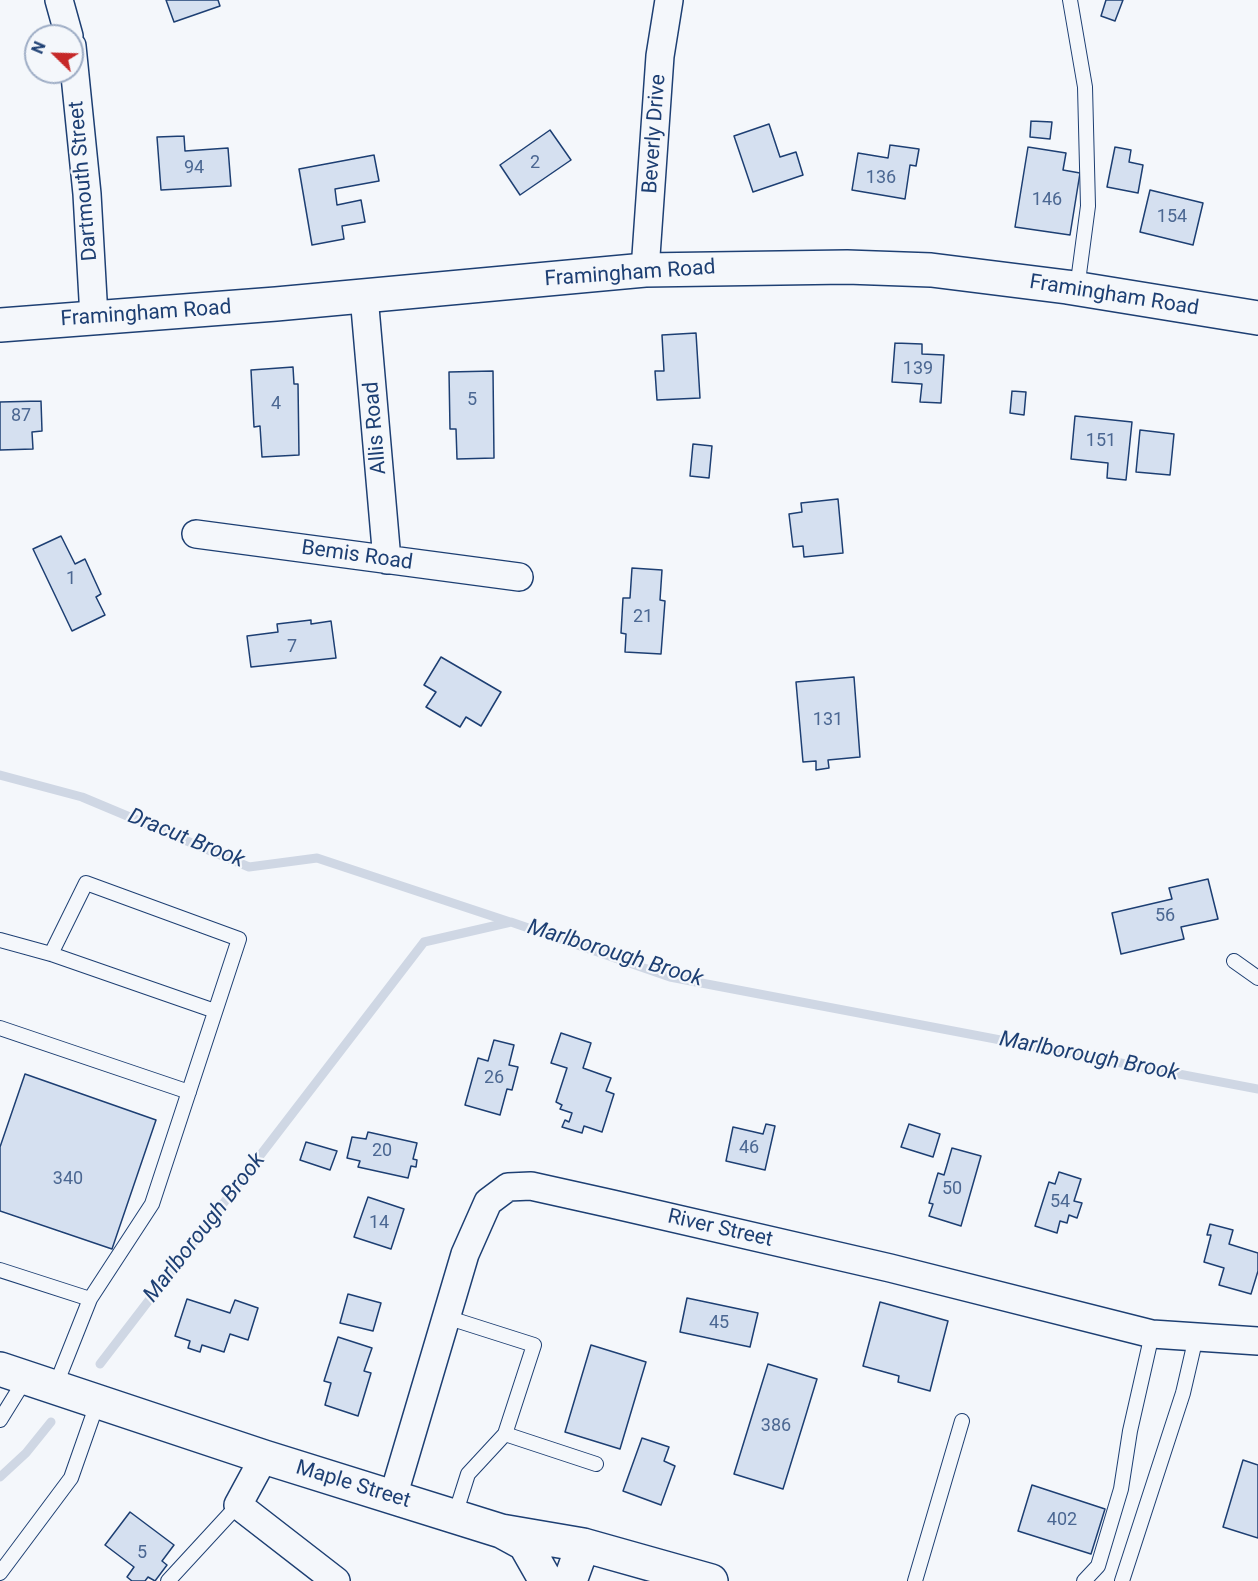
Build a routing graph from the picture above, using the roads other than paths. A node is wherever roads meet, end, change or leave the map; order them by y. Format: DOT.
graph roads {
  1 [pos="59,0"];
  2 [pos="669,0"];
  3 [pos="1070,0"];
  4 [pos="66,24"];
  5 [pos="76,84"];
  6 [pos="645,270"];
  7 [pos="1077,289"];
  8 [pos="364,296"];
  9 [pos="94,317"];
  10 [pos="1258,318"];
  11 [pos="0,325"];
  12 [pos="196,534"];
  13 [pos="387,560"];
  14 [pos="519,577"];
  15 [pos="0,940"];
  16 [pos="51,954"];
  17 [pos="1234,962"];
  18 [pos="1258,978"];
  19 [pos="215,1011"];
  20 [pos="0,1028"];
  21 [pos="189,1092"];
  22 [pos="0,1270"];
  23 [pos="90,1299"];
  24 [pos="446,1317"];
  25 [pos="1152,1334"];
  26 [pos="1196,1337"];
  27 [pos="1258,1341"];
  28 [pos="27,1378"];
  29 [pos="98,1401"];
  30 [pos="0,1420"];
  31 [pos="962,1421"];
  32 [pos="505,1434"];
  33 [pos="264,1457"];
  34 [pos="596,1464"];
  35 [pos="393,1497"];
  36 [pos="238,1505"];
  37 [pos="455,1515"];
  38 [pos="501,1531"];
  39 [pos="583,1545"];
  40 [pos="615,1568"];
  41 [pos="0,1573"];
  42 [pos="168,1581"];
  43 [pos="336,1581"];
  44 [pos="546,1581"];
  45 [pos="570,1581"];
  46 [pos="707,1581"];
  47 [pos="915,1581"];
  48 [pos="1084,1581"];
  49 [pos="1122,1581"];
  1 -- 4 [label="street"];
  2 -- 6 [label="street, Beverly Drive"];
  3 -- 7 [label="lane"];
  5 -- 9 [label="street, Dartmouth Street"];
  6 -- 7 [label="street, Framingham Road"];
  6 -- 8 [label="street, Framingham Road"];
  7 -- 10 [label="street, Framingham Road"];
  8 -- 9 [label="street, Framingham Road"];
  8 -- 13 [label="street, Allis Road"];
  9 -- 11 [label="street, Framingham Road"];
  12 -- 13 [label="street, Bemis Road"];
  13 -- 14 [label="street, Bemis Road"];
  15 -- 16 [label="lane"];
  16 -- 19 [label="lane"];
  16 -- 19 [label="lane"];
  17 -- 18 [label="lane"];
  19 -- 21 [label="lane"];
  20 -- 21 [label="lane"];
  21 -- 23 [label="lane"];
  22 -- 23 [label="lane"];
  23 -- 28 [label="lane"];
  24 -- 25 [label="street, River Street"];
  24 -- 32 [label="lane"];
  24 -- 35 [label="street, River Street"];
  25 -- 26 [label="street, River Street"];
  25 -- 48 [label="lane"];
  26 -- 27 [label="street, River Street"];
  26 -- 49 [label="lane"];
  28 -- 29 [label="street, Maple Street"];
  28 -- 30 [label="lane"];
  29 -- 33 [label="street, Maple Street"];
  29 -- 41 [label="lane"];
  31 -- 47 [label="lane"];
  32 -- 34 [label="lane"];
  32 -- 37 [label="lane"];
  33 -- 35 [label="street, Maple Street"];
  33 -- 36 [label="street"];
  35 -- 37 [label="street, Maple Street"];
  36 -- 42 [label="lane"];
  36 -- 43 [label="street"];
  37 -- 38 [label="street, Maple Street"];
  38 -- 39 [label="street, Maple Street"];
  38 -- 44 [label="street"];
  39 -- 40 [label="street, Maple Street"];
  39 -- 45 [label="street"];
  40 -- 46 [label="street, Maple Street"];
}
